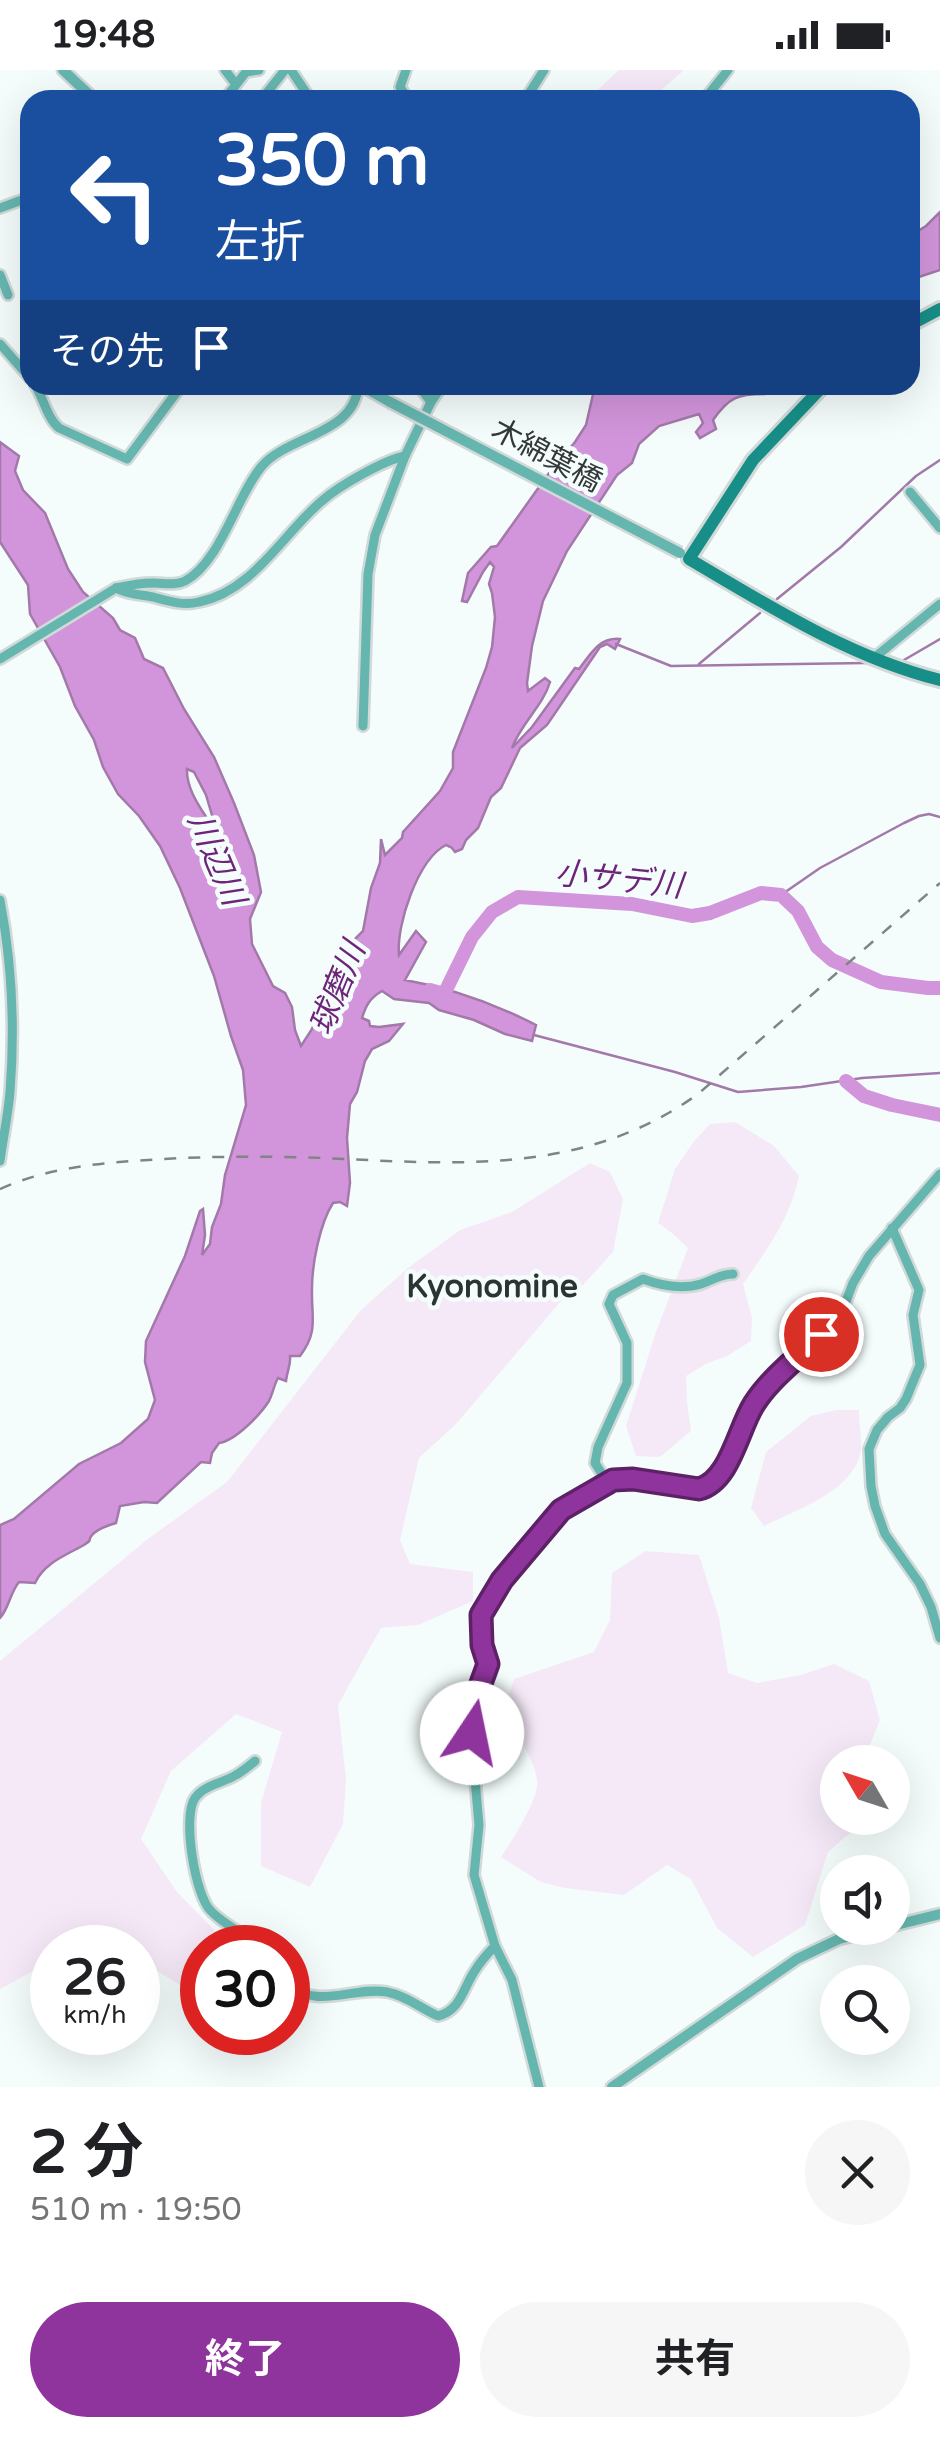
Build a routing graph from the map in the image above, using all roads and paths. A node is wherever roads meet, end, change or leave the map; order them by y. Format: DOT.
graph roads {
  1 [pos="63,70"];
  2 [pos="225,70"];
  3 [pos="259,70"];
  4 [pos="288,70"];
  5 [pos="728,70"];
  6 [pos="235,84"];
  7 [pos="84,90"];
  8 [pos="231,90"];
  9 [pos="270,90"];
  10 [pos="303,90"];
  11 [pos="712,90"];
  12 [pos="0,275"];
  13 [pos="8,295"];
  14 [pos="0,344"];
  15 [pos="20,367"];
  16 [pos="42,395"];
  17 [pos="175,395"];
  18 [pos="358,395"];
  19 [pos="377,395"];
  20 [pos="425,395"];
  21 [pos="436,395"];
  22 [pos="815,395"];
  23 [pos="430,402"];
  24 [pos="404,456"];
  25 [pos="910,492"];
  26 [pos="940,528"];
  27 [pos="684,556"];
  28 [pos="112,590"];
  29 [pos="940,604"];
  30 [pos="874,658"];
  31 [pos="0,659"];
  32 [pos="940,680"];
  33 [pos="363,726"];
  34 [pos="0,900"];
  35 [pos="0,1161"];
  36 [pos="940,1174"];
  37 [pos="892,1228"];
  38 [pos="733,1274"];
  39 [pos="613,1480"];
  40 [pos="940,1638"];
  41 [pos="254,1761"];
  42 [pos="940,1914"];
  43 [pos="910,1922"];
  44 [pos="230,1925"];
  45 [pos="827,1945"];
  46 [pos="495,1946"];
  47 [pos="310,1996"];
  48 [pos="540,2087"];
  49 [pos="612,2087"];
  1 -- 7 [label="street"];
  2 -- 6 [label="street"];
  3 -- 6 [label="street"];
  4 -- 9 [label="street"];
  4 -- 10 [label="street"];
  5 -- 11 [label="street"];
  6 -- 8 [label="street"];
  12 -- 13 [label="street"];
  14 -- 15 [label="street"];
  16 -- 17 [label="street"];
  18 -- 28 [label="street"];
  19 -- 27 [label="street, 木綿葉橋, bridge"];
  20 -- 23 [label="street"];
  21 -- 23 [label="street"];
  22 -- 27 [label="main road"];
  23 -- 24 [label="street"];
  24 -- 28 [label="street"];
  24 -- 33 [label="street"];
  25 -- 26 [label="street"];
  27 -- 30 [label="main road"];
  28 -- 31 [label="street"];
  29 -- 30 [label="street"];
  30 -- 32 [label="main road"];
  34 -- 35 [label="street"];
  36 -- 37 [label="street"];
  37 -- 39 [label="street"];
  37 -- 40 [label="street"];
  38 -- 39 [label="street"];
  39 -- 46 [label="street"];
  41 -- 44 [label="street"];
  42 -- 43 [label="street"];
  45 -- 49 [label="street"];
  46 -- 47 [label="street"];
  46 -- 48 [label="street"];
}
